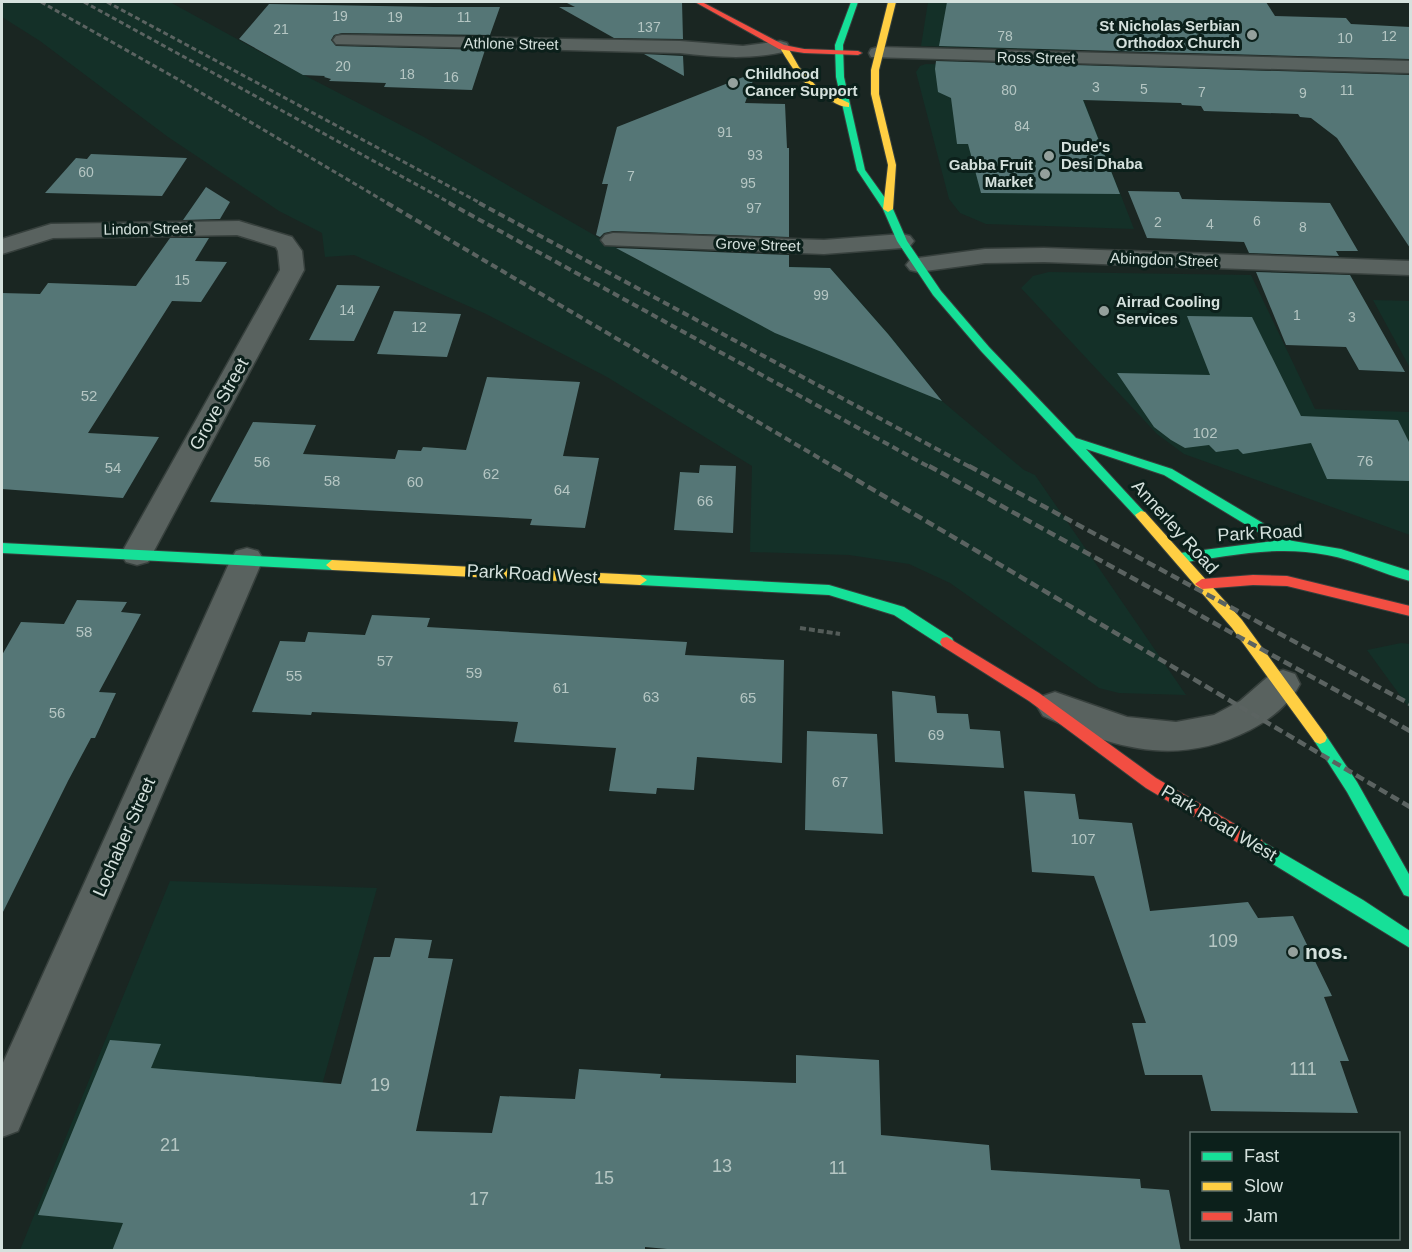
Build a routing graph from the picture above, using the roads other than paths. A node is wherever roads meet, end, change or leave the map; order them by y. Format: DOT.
graph roads {
  1 [pos="699,2"];
  2 [pos="854,2"];
  3 [pos="892,2"];
  4 [pos="728,16"];
  5 [pos="774,27"];
  6 [pos="745,28"];
  7 [pos="803,36"];
  8 [pos="342,40"];
  9 [pos="680,47"];
  10 [pos="782,47"];
  11 [pos="838,49"];
  12 [pos="878,53"];
  13 [pos="1410,68"];
  14 [pos="846,105"];
  15 [pos="888,209"];
  16 [pos="614,240"];
  17 [pos="902,241"];
  18 [pos="2,247"];
  19 [pos="290,251"];
  20 [pos="918,265"];
  21 [pos="1410,268"];
  22 [pos="1071,440"];
  23 [pos="1291,546"];
  24 [pos="2,548"];
  25 [pos="137,554"];
  26 [pos="1180,558"];
  27 [pos="247,559"];
  28 [pos="1410,576"];
  29 [pos="1202,585"];
  30 [pos="1410,611"];
  31 [pos="1283,684"];
  32 [pos="1034,697"];
  33 [pos="1410,890"];
  34 [pos="1410,940"];
  35 [pos="2,1115"];
  1 -- 4 [label="main road"];
  2 -- 11 [label="main road, Annerley Road"];
  3 -- 12 [label="main road, Annerley Road"];
  4 -- 5 [label="main road"];
  4 -- 6 [label="main road"];
  6 -- 9 [label="street, Athlone Street"];
  6 -- 10 [label="main road"];
  7 -- 11 [label="main road"];
  8 -- 9 [label="street, Athlone Street"];
  9 -- 10 [label="street, Athlone Street"];
  10 -- 11 [label="main road"];
  10 -- 14 [label="main road"];
  11 -- 12 [label="main road"];
  11 -- 14 [label="main road, Annerley Road"];
  12 -- 13 [label="street, Ross Street"];
  12 -- 15 [label="main road, Annerley Road"];
  14 -- 15 [label="main road, Annerley Road"];
  15 -- 17 [label="main road, Annerley Road"];
  16 -- 17 [label="street, Grove Street"];
  17 -- 20 [label="main road, Annerley Road"];
  18 -- 19 [label="street, Lindon Street"];
  19 -- 25 [label="street, Grove Street"];
  20 -- 21 [label="street, Abingdon Street"];
  20 -- 22 [label="main road, Annerley Road"];
  22 -- 23 [label="main road"];
  22 -- 26 [label="main road, Annerley Road"];
  23 -- 26 [label="main road, Park Road"];
  23 -- 28 [label="main road, Park Road"];
  24 -- 25 [label="main road, Park Road West"];
  25 -- 27 [label="main road, Park Road West"];
  26 -- 29 [label="main road, Annerley Road"];
  27 -- 32 [label="main road, Park Road West"];
  27 -- 35 [label="street, Lochaber Street"];
  29 -- 30 [label="main road"];
  29 -- 31 [label="main road, Annerley Road"];
  31 -- 32 [label="street, Park Road West"];
  31 -- 33 [label="main road, Annerley Road"];
  32 -- 34 [label="main road, Park Road West"];
}
